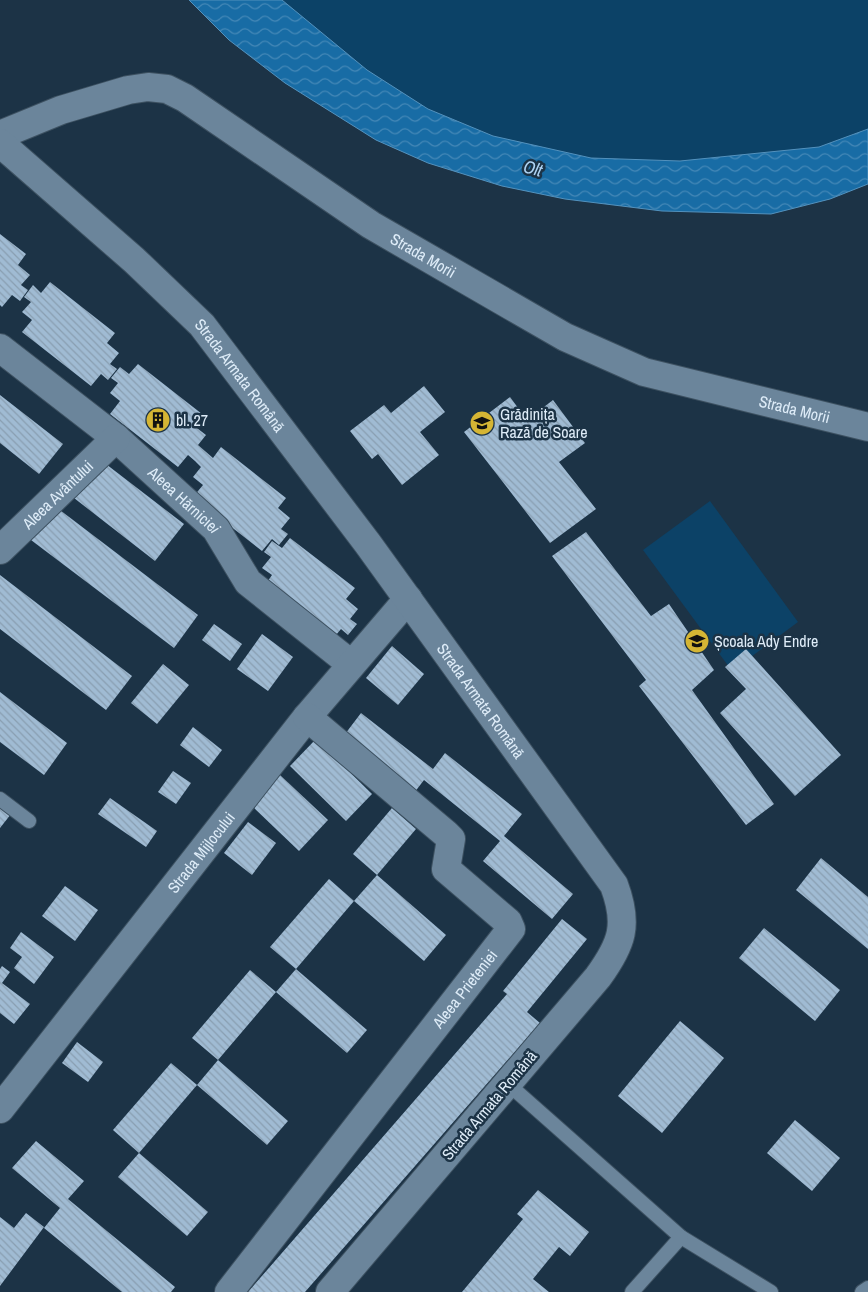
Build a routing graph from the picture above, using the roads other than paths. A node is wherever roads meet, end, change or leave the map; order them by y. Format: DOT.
graph roads {
  1 [pos="0,135"];
  2 [pos="0,143"];
  3 [pos="0,348"];
  4 [pos="868,427"];
  5 [pos="116,438"];
  6 [pos="0,550"];
  7 [pos="408,599"];
  8 [pos="352,664"];
  9 [pos="307,717"];
  10 [pos="0,800"];
  11 [pos="29,821"];
  12 [pos="508,1083"];
  13 [pos="0,1109"];
  14 [pos="681,1237"];
  15 [pos="868,1288"];
  16 [pos="229,1292"];
  17 [pos="330,1292"];
  18 [pos="632,1292"];
  19 [pos="771,1292"];
  20 [pos="862,1292"];
  1 -- 4 [label="street, Strada Morii"];
  2 -- 7 [label="street, Strada Armata Română"];
  3 -- 5 [label="street, Aleea Hărniciei"];
  5 -- 6 [label="street, Aleea Avântului"];
  5 -- 8 [label="street, Aleea Hărniciei"];
  7 -- 8 [label="street, Strada Mijlocului"];
  7 -- 12 [label="street, Strada Armata Română"];
  8 -- 9 [label="street, Strada Mijlocului"];
  9 -- 13 [label="street, Strada Mijlocului"];
  9 -- 16 [label="street, Aleea Prieteniei"];
  10 -- 11 [label="lane"];
  12 -- 14 [label="lane"];
  12 -- 17 [label="street, Strada Armata Română"];
  14 -- 18 [label="lane"];
  14 -- 19 [label="lane"];
  15 -- 20 [label="lane"];
}
